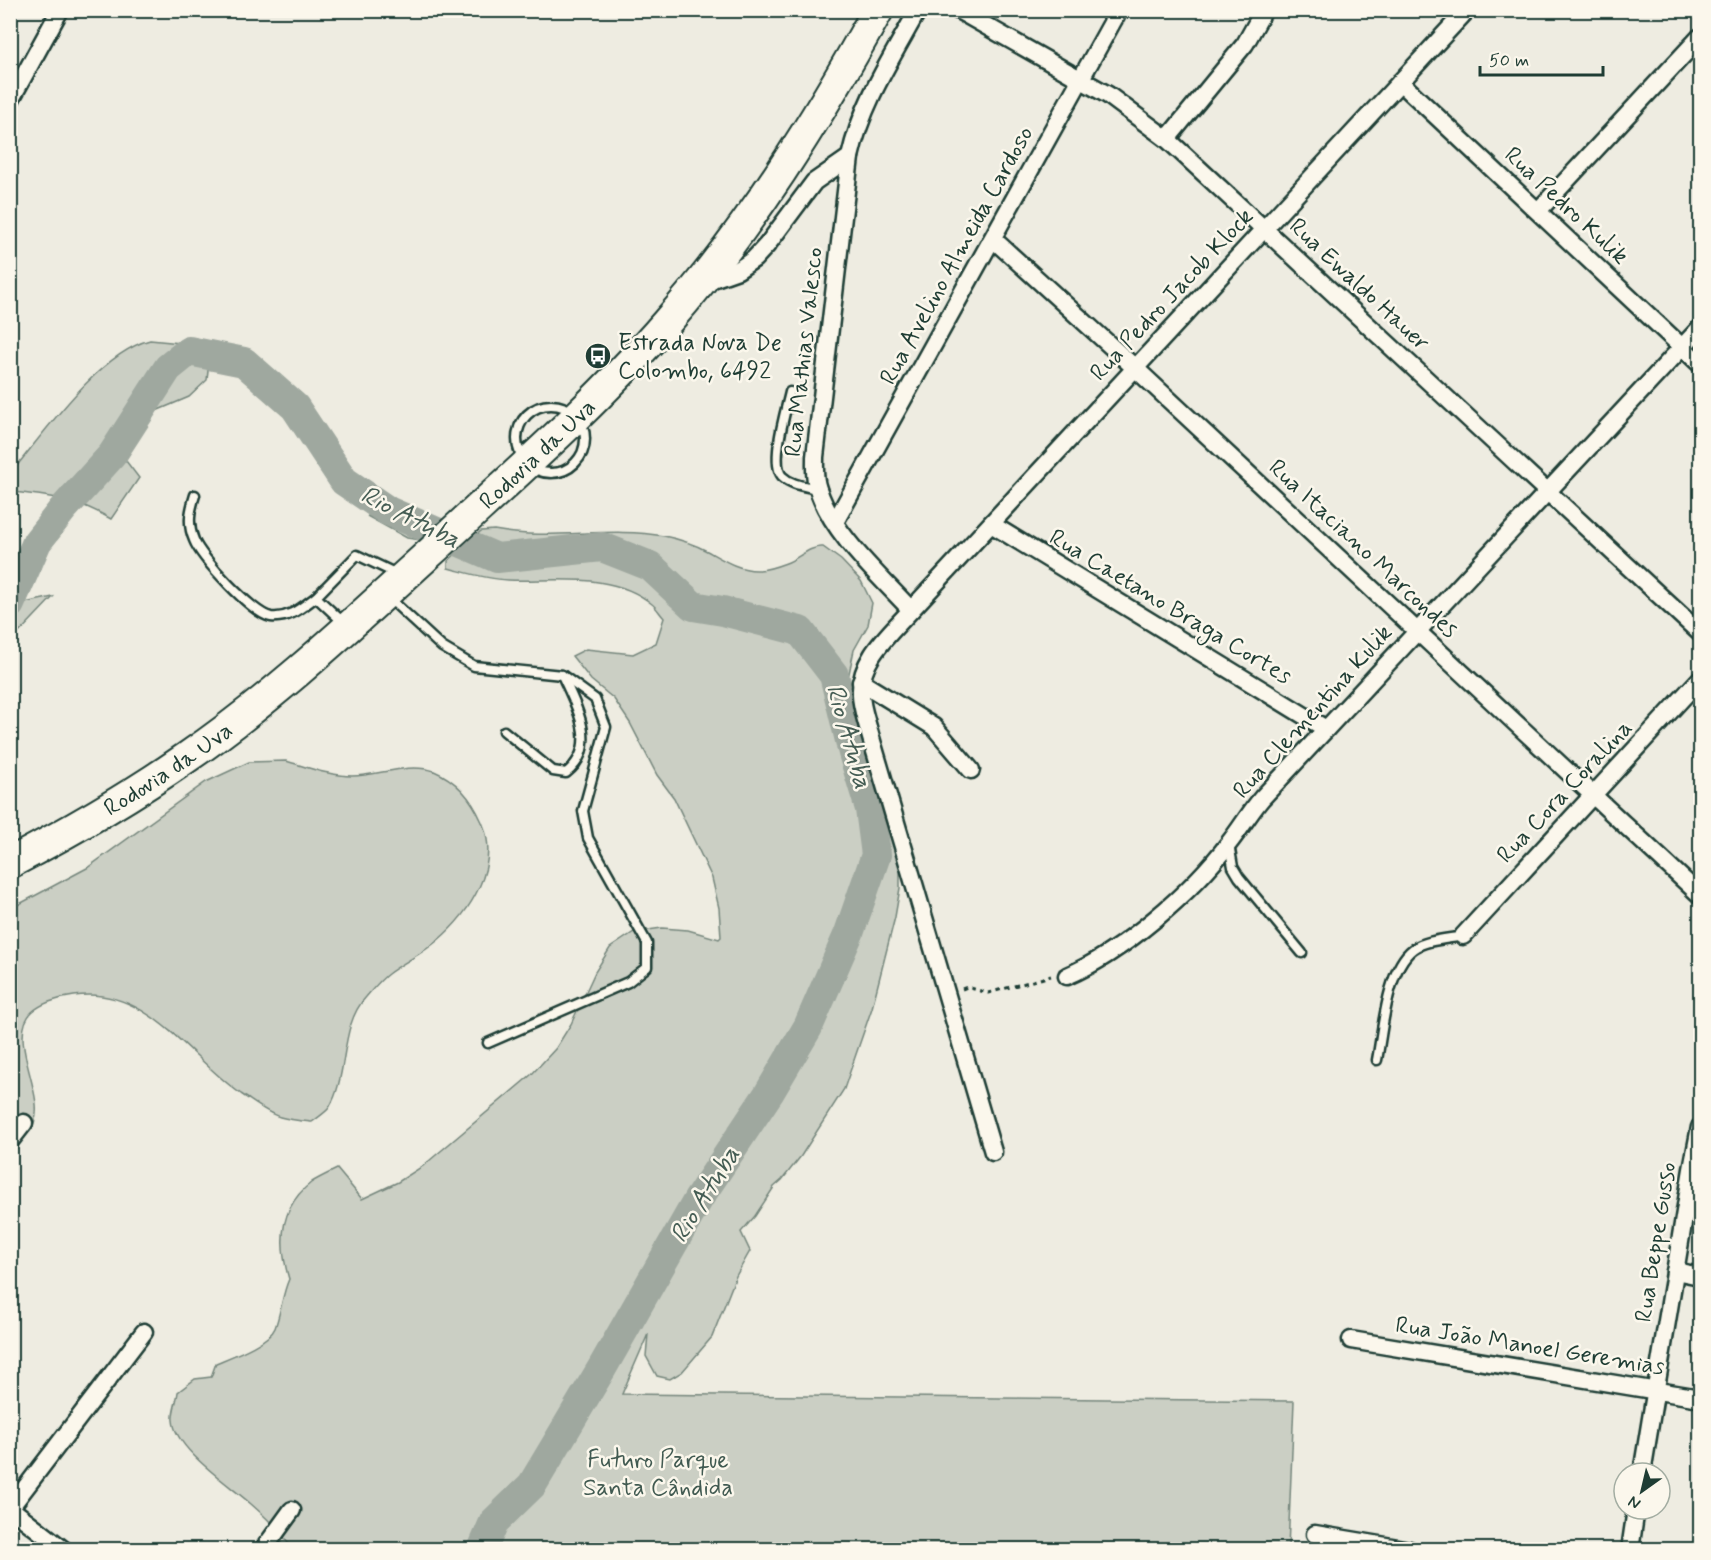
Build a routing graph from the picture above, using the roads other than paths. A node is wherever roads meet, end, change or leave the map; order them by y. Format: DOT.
graph roads {
  1 [pos="60,10"];
  2 [pos="918,10"];
  3 [pos="958,10"];
  4 [pos="1119,10"];
  5 [pos="1264,10"];
  6 [pos="1467,10"];
  7 [pos="872,14"];
  8 [pos="1701,37"];
  9 [pos="1081,80"];
  10 [pos="1400,82"];
  11 [pos="10,101"];
  12 [pos="1167,139"];
  13 [pos="850,157"];
  14 [pos="1538,212"];
  15 [pos="1265,228"];
  16 [pos="993,239"];
  17 [pos="698,284"];
  18 [pos="1701,328"];
  19 [pos="1683,347"];
  20 [pos="1701,364"];
  21 [pos="1135,368"];
  22 [pos="790,392"];
  23 [pos="818,489"];
  24 [pos="1548,491"];
  25 [pos="195,495"];
  26 [pos="835,522"];
  27 [pos="990,524"];
  28 [pos="404,576"];
  29 [pos="316,597"];
  30 [pos="911,610"];
  31 [pos="348,627"];
  32 [pos="1418,631"];
  33 [pos="1701,633"];
  34 [pos="562,675"];
  35 [pos="1701,678"];
  36 [pos="861,682"];
  37 [pos="1326,729"];
  38 [pos="504,730"];
  39 [pos="971,770"];
  40 [pos="1593,795"];
  41 [pos="1229,843"];
  42 [pos="10,863"];
  43 [pos="1701,895"];
  44 [pos="1463,936"];
  45 [pos="1302,953"];
  46 [pos="1067,976"];
  47 [pos="488,1043"];
  48 [pos="1377,1060"];
  49 [pos="24,1124"];
  50 [pos="1701,1127"];
  51 [pos="10,1142"];
  52 [pos="993,1152"];
  53 [pos="1675,1271"];
  54 [pos="1701,1276"];
  55 [pos="144,1332"];
  56 [pos="1351,1340"];
  57 [pos="1656,1390"];
  58 [pos="1701,1398"];
  59 [pos="1644,1461"];
  60 [pos="10,1508"];
  61 [pos="292,1510"];
  62 [pos="1634,1521"];
  63 [pos="1315,1534"];
  64 [pos="64,1550"];
  65 [pos="263,1550"];
  66 [pos="1410,1550"];
  67 [pos="1630,1550"];
  1 -- 11 [label="street"];
  2 -- 13 [label="street, Rua Mathias Valesco"];
  3 -- 9 [label="street, Rua Ewaldo Hauer"];
  4 -- 9 [label="street, Rua Avelino Almeida Cardoso"];
  5 -- 12 [label="street"];
  6 -- 10 [label="street, Rua Pedro Jacob Klock"];
  7 -- 17 [label="highway, Rodovia da Uva"];
  8 -- 14 [label="street"];
  9 -- 12 [label="street, Rua Ewaldo Hauer"];
  9 -- 16 [label="street, Rua Avelino Almeida Cardoso"];
  10 -- 14 [label="street, Rua Pedro Kulik"];
  10 -- 15 [label="street, Rua Pedro Jacob Klock"];
  12 -- 15 [label="street, Rua Ewaldo Hauer"];
  13 -- 17 [label="street"];
  13 -- 23 [label="street, Rua Mathias Valesco"];
  14 -- 19 [label="street, Rua Pedro Kulik"];
  15 -- 21 [label="street, Rua Pedro Jacob Klock"];
  15 -- 24 [label="street, Rua Ewaldo Hauer"];
  16 -- 21 [label="street, Rua Itaciano Marcondes"];
  16 -- 26 [label="street, Rua Avelino Almeida Cardoso"];
  17 -- 28 [label="highway, Rodovia da Uva"];
  18 -- 19 [label="street, Rua Clementina Kulik"];
  19 -- 20 [label="street, Rua Pedro Kulik"];
  19 -- 24 [label="street, Rua Clementina Kulik"];
  21 -- 27 [label="street, Rua Pedro Jacob Klock"];
  21 -- 32 [label="street, Rua Itaciano Marcondes"];
  22 -- 23 [label="lane"];
  23 -- 26 [label="street, Rua Mathias Valesco"];
  24 -- 32 [label="street, Rua Clementina Kulik"];
  24 -- 33 [label="street, Rua Ewaldo Hauer"];
  25 -- 29 [label="lane"];
  26 -- 30 [label="street, Rua Mathias Valesco"];
  27 -- 30 [label="street, Rua Pedro Jacob Klock"];
  27 -- 37 [label="street, Rua Caetano Braga Cortes"];
  28 -- 29 [label="lane"];
  28 -- 31 [label="highway, Rodovia da Uva"];
  28 -- 34 [label="lane"];
  29 -- 31 [label="lane"];
  30 -- 36 [label="street, Rua Pedro Jacob Klock"];
  31 -- 42 [label="highway, Rodovia da Uva"];
  32 -- 37 [label="street, Rua Clementina Kulik"];
  32 -- 40 [label="street, Rua Itaciano Marcondes"];
  34 -- 38 [label="lane"];
  34 -- 47 [label="lane"];
  35 -- 40 [label="street, Rua Cora Coralina"];
  36 -- 39 [label="street"];
  36 -- 52 [label="street"];
  37 -- 41 [label="street, Rua Clementina Kulik"];
  40 -- 43 [label="street, Rua Itaciano Marcondes"];
  40 -- 44 [label="street, Rua Cora Coralina"];
  41 -- 45 [label="lane"];
  41 -- 46 [label="street, Rua Clementina Kulik"];
  44 -- 48 [label="lane"];
  49 -- 51 [label="street"];
  50 -- 53 [label="street, Rua Beppe Gusso"];
  53 -- 54 [label="street"];
  53 -- 57 [label="street, Rua Beppe Gusso"];
  55 -- 60 [label="street"];
  56 -- 57 [label="street, Rua João Manoel Geremias"];
  57 -- 58 [label="street, Rua João Manoel Geremias"];
  57 -- 59 [label="street, Rua Beppe Gusso"];
  60 -- 64 [label="street"];
  61 -- 65 [label="street"];
  62 -- 67 [label="street"];
  63 -- 66 [label="street"];
}
